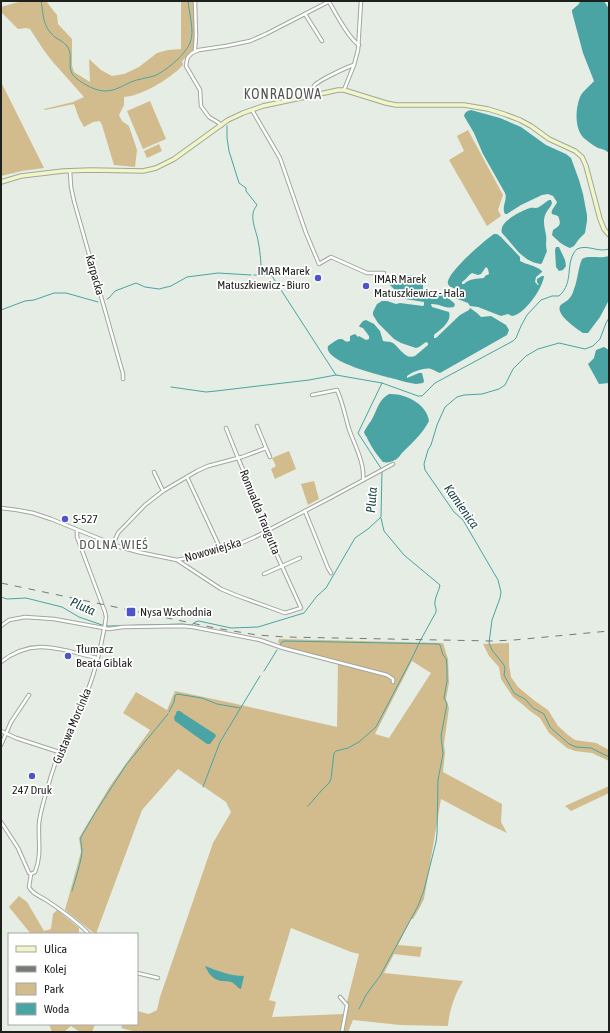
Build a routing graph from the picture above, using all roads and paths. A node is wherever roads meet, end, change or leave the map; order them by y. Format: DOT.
graph roads {
  1 [pos="195,1"];
  2 [pos="329,1"];
  3 [pos="361,1"];
  4 [pos="305,14"];
  5 [pos="322,41"];
  6 [pos="358,45"];
  7 [pos="195,51"];
  8 [pos="354,65"];
  9 [pos="344,90"];
  10 [pos="313,95"];
  11 [pos="252,109"];
  12 [pos="221,126"];
  13 [pos="70,171"];
  14 [pos="1,182"];
  15 [pos="609,235"];
  16 [pos="384,273"];
  17 [pos="123,379"];
  18 [pos="312,395"];
  19 [pos="257,426"];
  20 [pos="226,428"];
  21 [pos="266,448"];
  22 [pos="270,457"];
  23 [pos="238,458"];
  24 [pos="393,464"];
  25 [pos="154,472"];
  26 [pos="187,477"];
  27 [pos="363,480"];
  28 [pos="163,491"];
  29 [pos="1,508"];
  30 [pos="305,511"];
  31 [pos="77,530"];
  32 [pos="268,530"];
  33 [pos="113,544"];
  34 [pos="221,550"];
  35 [pos="300,558"];
  36 [pos="177,560"];
  37 [pos="282,566"];
  38 [pos="331,572"];
  39 [pos="264,574"];
  40 [pos="1,626"];
  41 [pos="105,626"];
  42 [pos="97,658"];
  43 [pos="1,662"];
  44 [pos="394,682"];
  45 [pos="29,695"];
  46 [pos="1,731"];
  47 [pos="6,734"];
  48 [pos="1,745"];
  49 [pos="59,752"];
  50 [pos="1,822"];
  51 [pos="32,874"];
  52 [pos="88,933"];
  53 [pos="138,973"];
  54 [pos="158,978"];
  55 [pos="340,997"];
  56 [pos="342,1032"];
  1 -- 7 [label="street"];
  2 -- 4 [label="street"];
  2 -- 6 [label="street"];
  3 -- 6 [label="street"];
  4 -- 5 [label="street"];
  4 -- 7 [label="street"];
  6 -- 8 [label="street"];
  7 -- 12 [label="street"];
  8 -- 9 [label="street"];
  8 -- 10 [label="street"];
  9 -- 10 [label="street"];
  9 -- 15 [label="street"];
  10 -- 11 [label="street"];
  11 -- 12 [label="street"];
  11 -- 16 [label="street"];
  12 -- 13 [label="street"];
  13 -- 14 [label="street"];
  13 -- 17 [label="street, Karpacka"];
  18 -- 27 [label="street"];
  19 -- 21 [label="street"];
  20 -- 23 [label="street, Romualda Traugutta"];
  21 -- 22 [label="street"];
  21 -- 23 [label="street, Romualda Traugutta"];
  23 -- 26 [label="street, Romualda Traugutta"];
  23 -- 32 [label="street, Romualda Traugutta"];
  24 -- 27 [label="street, Nowowiejska"];
  25 -- 28 [label="street"];
  26 -- 28 [label="street, Romualda Traugutta"];
  26 -- 34 [label="street"];
  27 -- 30 [label="street, Nowowiejska"];
  28 -- 33 [label="street, Romualda Traugutta"];
  29 -- 31 [label="street, Nowowiejska"];
  30 -- 32 [label="street, Nowowiejska"];
  30 -- 38 [label="street"];
  31 -- 33 [label="street, Nowowiejska"];
  31 -- 41 [label="street, Gustawa Morcinka"];
  32 -- 34 [label="street, Nowowiejska"];
  32 -- 37 [label="street, Romualda Traugutta"];
  33 -- 36 [label="street, Nowowiejska"];
  34 -- 36 [label="street, Nowowiejska"];
  35 -- 37 [label="street, Romualda Traugutta"];
  36 -- 37 [label="street, Romualda Traugutta"];
  37 -- 39 [label="street, Romualda Traugutta"];
  40 -- 41 [label="street"];
  41 -- 42 [label="street, Gustawa Morcinka"];
  41 -- 44 [label="street"];
  42 -- 43 [label="street"];
  42 -- 49 [label="street, Gustawa Morcinka"];
  45 -- 47 [label="street"];
  46 -- 47 [label="street"];
  47 -- 48 [label="street"];
  47 -- 49 [label="street"];
  49 -- 51 [label="street, Gustawa Morcinka"];
  50 -- 51 [label="street"];
  51 -- 52 [label="street, Gustawa Morcinka"];
  53 -- 54 [label="street"];
  55 -- 56 [label="street"];
}
